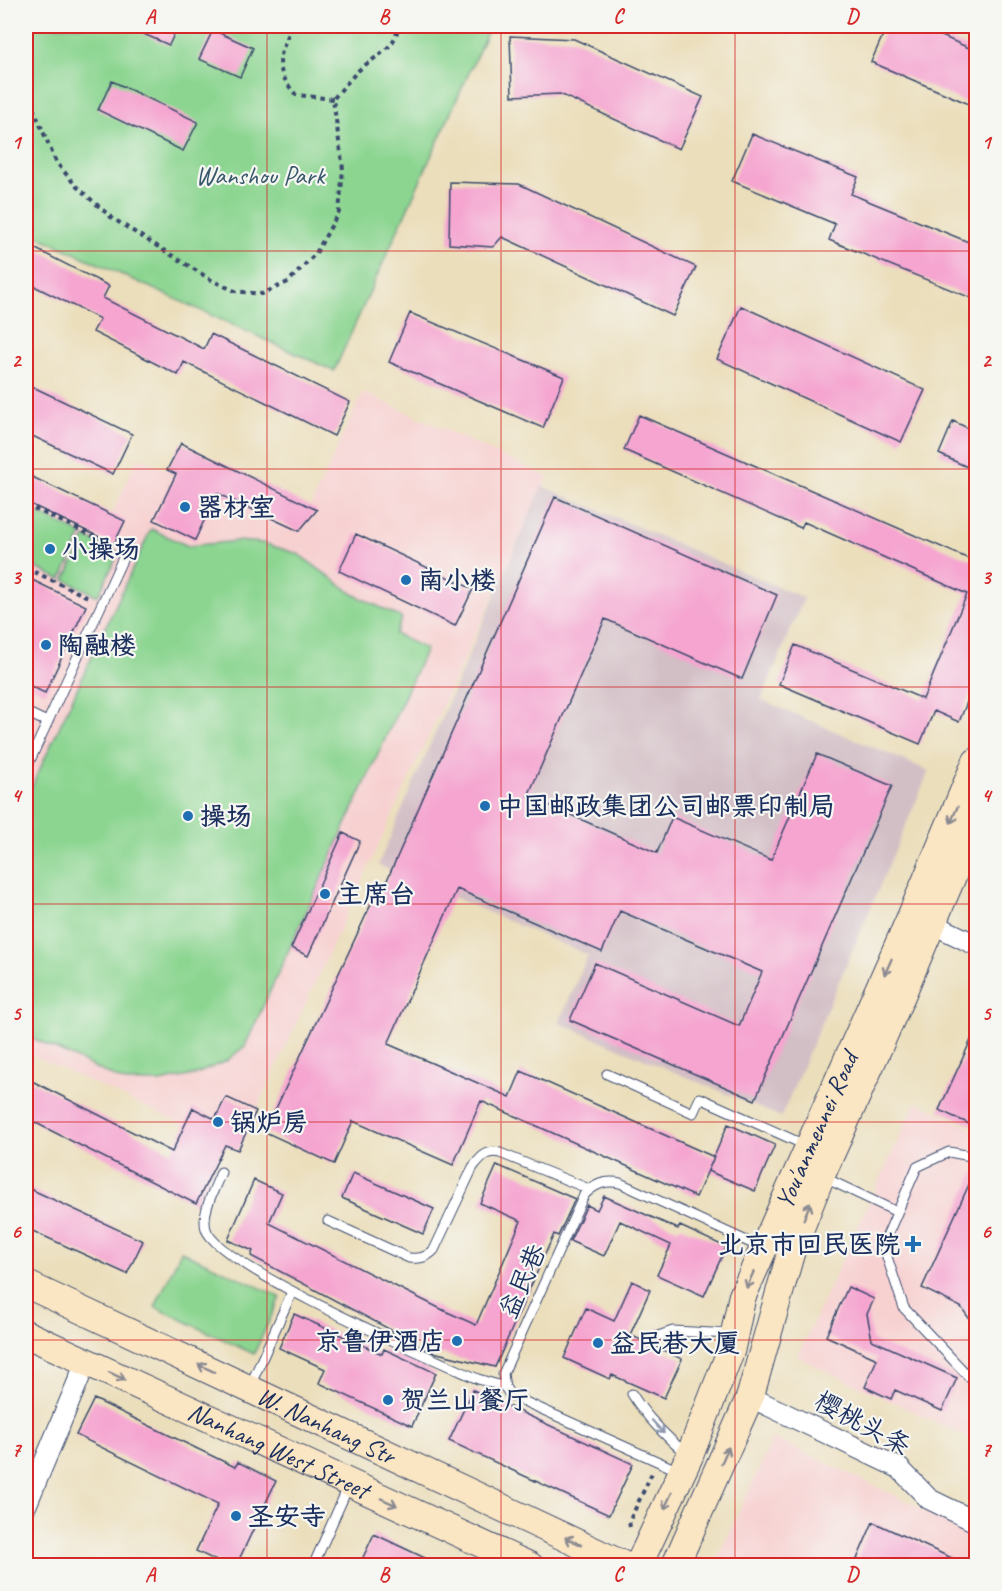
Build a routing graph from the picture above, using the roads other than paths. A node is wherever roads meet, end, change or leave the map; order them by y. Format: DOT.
graph roads {
  1 [pos="127,549"];
  2 [pos="26,712"];
  3 [pos="47,722"];
  4 [pos="976,762"];
  5 [pos="26,769"];
  6 [pos="976,821"];
  7 [pos="922,919"];
  8 [pos="976,945"];
  9 [pos="607,1074"];
  10 [pos="809,1147"];
  11 [pos="976,1157"];
  12 [pos="222,1172"];
  13 [pos="821,1176"];
  14 [pos="589,1189"];
  15 [pos="897,1212"];
  16 [pos="328,1221"];
  17 [pos="764,1248"];
  18 [pos="26,1284"];
  19 [pos="292,1292"];
  20 [pos="734,1334"];
  21 [pos="26,1335"];
  22 [pos="658,1336"];
  23 [pos="86,1362"];
  24 [pos="971,1379"];
  25 [pos="504,1387"];
  26 [pos="249,1388"];
  27 [pos="632,1394"];
  28 [pos="750,1396"];
  29 [pos="685,1464"];
  30 [pos="350,1484"];
  31 [pos="26,1506"];
  32 [pos="976,1522"];
  33 [pos="313,1566"];
  34 [pos="530,1566"];
  35 [pos="626,1566"];
  36 [pos="638,1566"];
  37 [pos="675,1566"];
  1 -- 3 [label="lane"];
  2 -- 3 [label="lane"];
  3 -- 5 [label="lane"];
  4 -- 7 [label="main road, You'anmennei Road, one-way"];
  6 -- 7 [label="main road, You'anmennei Road"];
  7 -- 8 [label="street"];
  7 -- 10 [label="main road, You'anmennei Road, one-way"];
  7 -- 13 [label="main road, You'anmennei Road"];
  9 -- 10 [label="lane"];
  10 -- 17 [label="main road, You'anmennei Road"];
  11 -- 15 [label="lane"];
  12 -- 19 [label="lane"];
  13 -- 15 [label="lane"];
  28 -- 13 [label="main road, You'anmennei Road, one-way"];
  14 -- 16 [label="lane"];
  14 -- 17 [label="lane"];
  14 -- 25 [label="lane, 益民巷"];
  15 -- 24 [label="lane"];
  17 -- 20 [label="main road, You'anmennei Road, one-way"];
  26 -- 18 [label="main road, W. Nanhang Str, one-way"];
  19 -- 25 [label="lane"];
  19 -- 26 [label="lane"];
  20 -- 22 [label="lane"];
  20 -- 29 [label="main road, You'anmennei Road"];
  21 -- 23 [label="main road, Nanhang West Street"];
  23 -- 30 [label="main road, Nanhang West Street, one-way"];
  23 -- 31 [label="street"];
  25 -- 29 [label="lane"];
  35 -- 26 [label="main road, W. Nanhang Str, one-way"];
  27 -- 29 [label="lane, one-way"];
  28 -- 32 [label="street, 樱桃头条"];
  37 -- 28 [label="main road, You'anmennei Road, one-way"];
  29 -- 36 [label="main road, You'anmennei Road, one-way"];
  30 -- 33 [label="lane"];
  30 -- 34 [label="main road, Nanhang West Street, one-way"];
}
